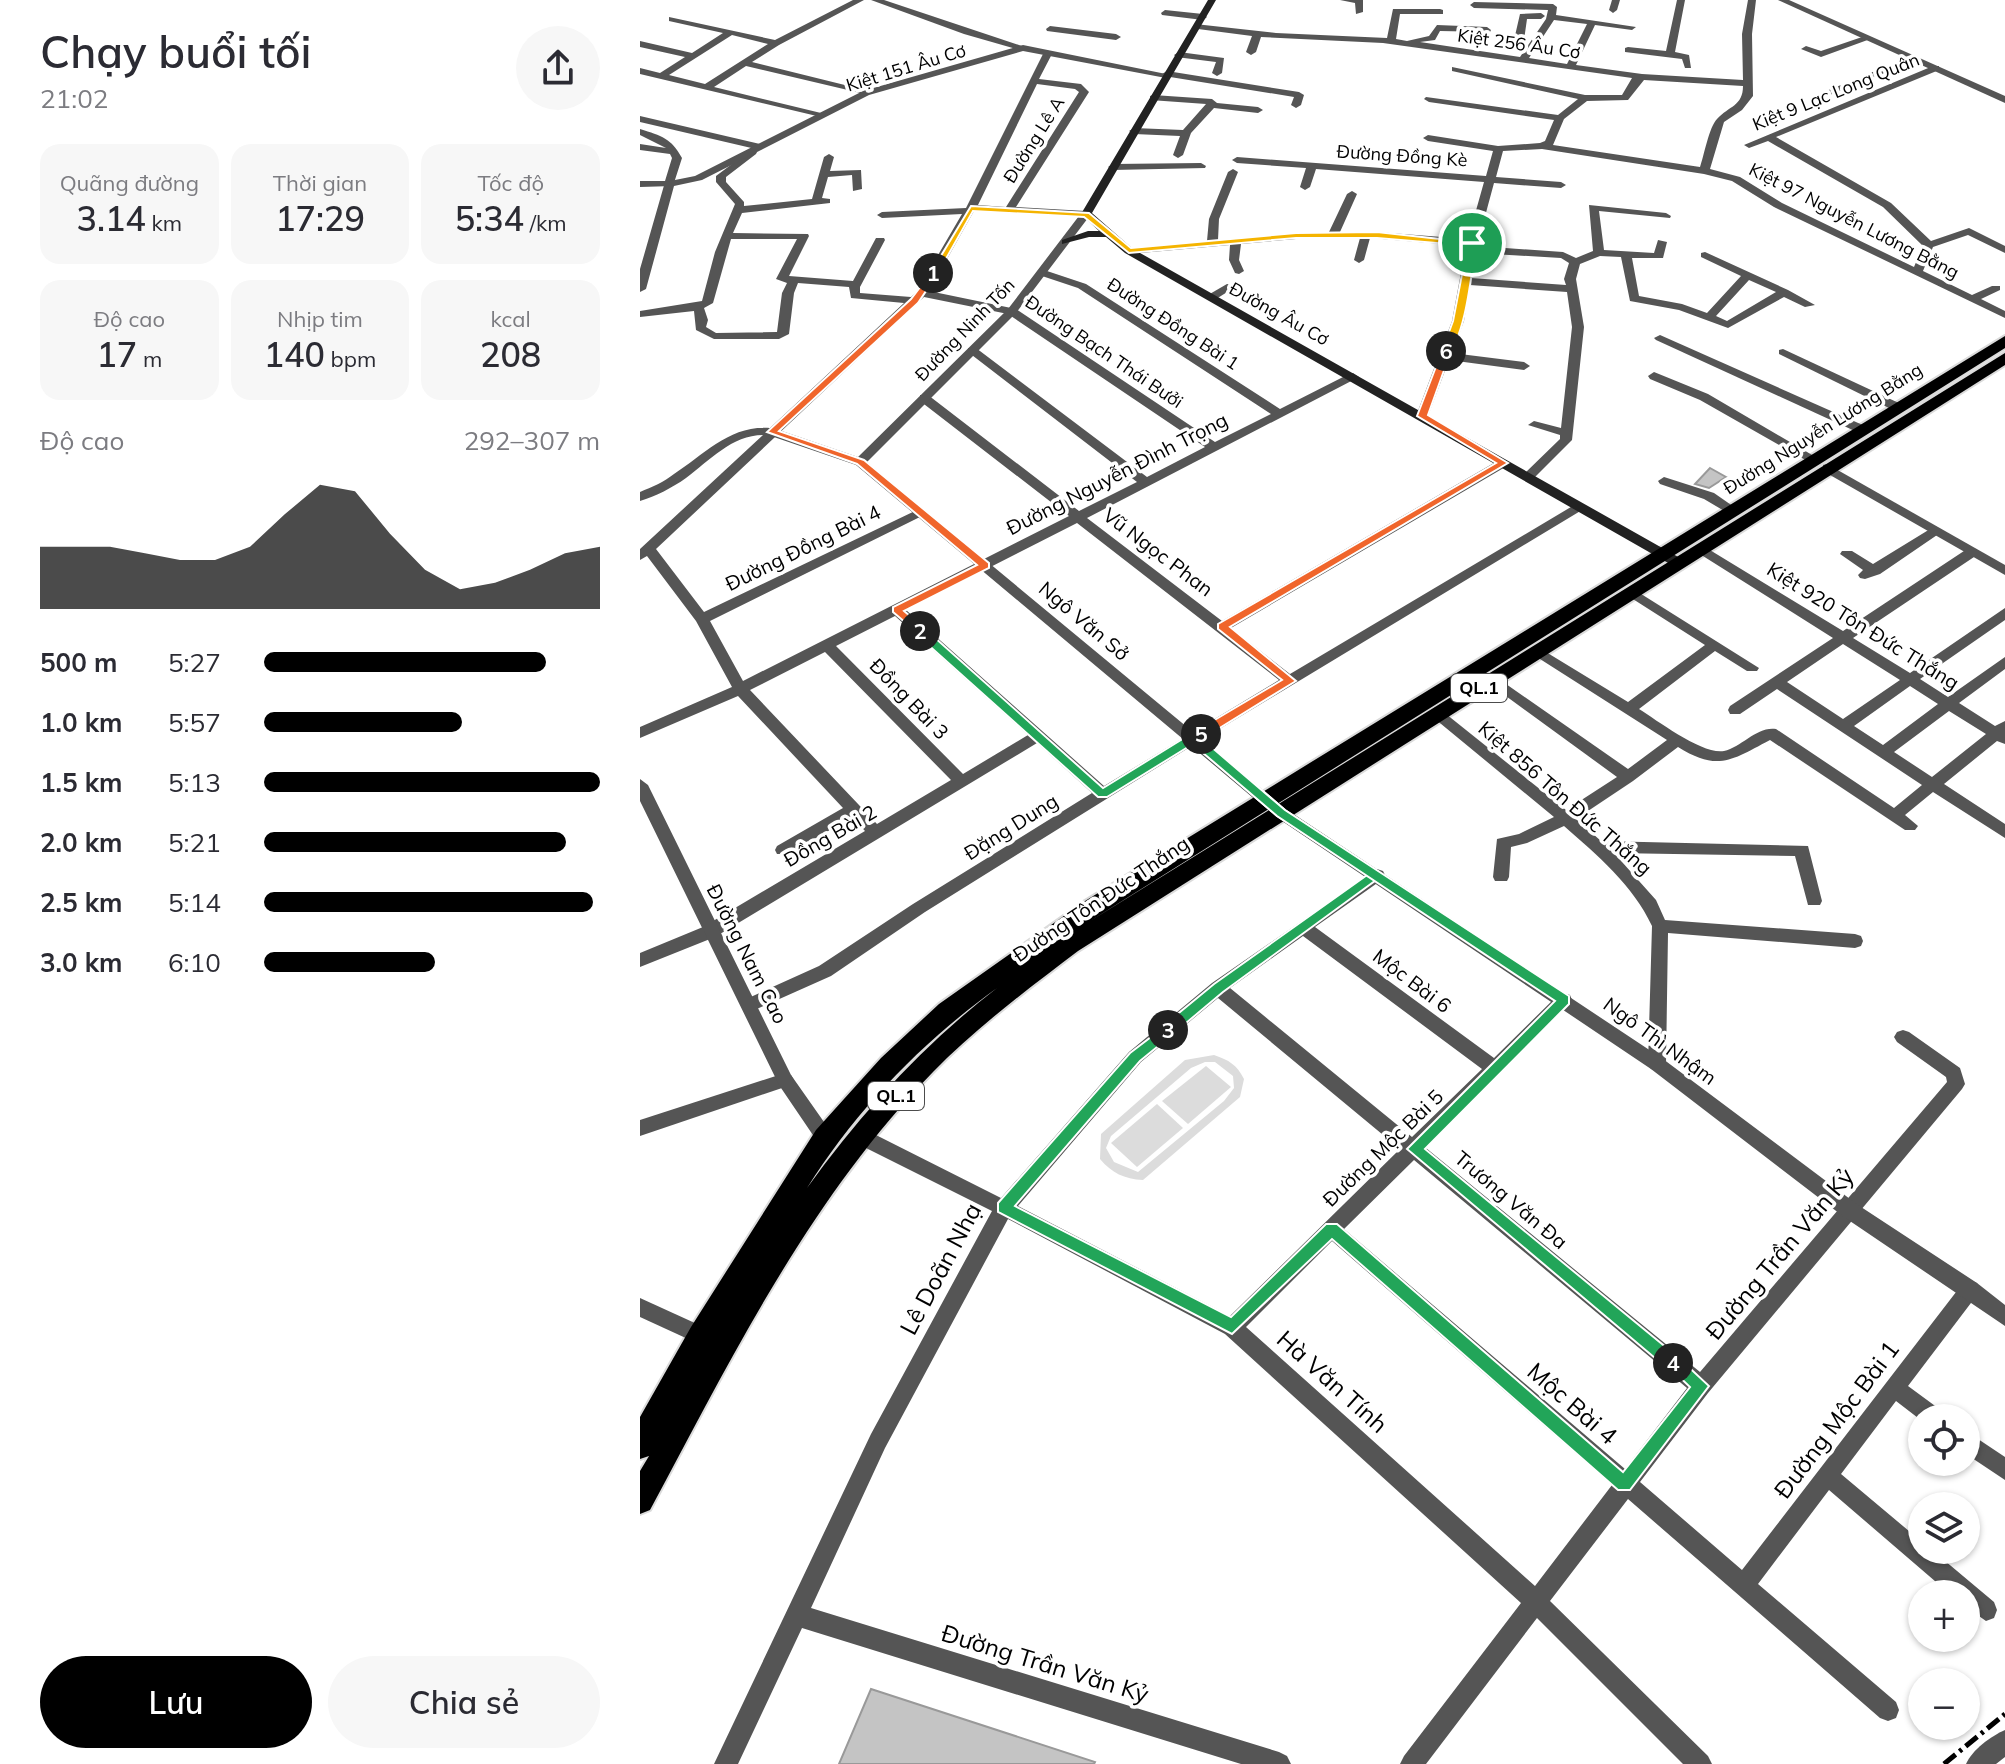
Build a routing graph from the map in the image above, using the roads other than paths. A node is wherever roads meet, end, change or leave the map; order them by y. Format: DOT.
graph roads {
  1 [pos="860,0"];
  2 [pos="875,0"];
  3 [pos="1212,0"];
  4 [pos="1344,0"];
  5 [pos="1681,0"];
  6 [pos="1752,0"];
  7 [pos="1782,0"];
  8 [pos="1474,5"];
  9 [pos="1552,10"];
  10 [pos="1359,12"];
  11 [pos="1440,12"];
  12 [pos="1165,13"];
  13 [pos="672,19"];
  14 [pos="1200,22"];
  15 [pos="1592,22"];
  16 [pos="1632,27"];
  17 [pos="1050,29"];
  18 [pos="1487,30"];
  19 [pos="731,32"];
  20 [pos="1257,34"];
  21 [pos="1116,37"];
  22 [pos="1868,38"];
  23 [pos="1519,40"];
  24 [pos="1396,42"];
  25 [pos="776,43"];
  26 [pos="640,44"];
  27 [pos="1023,48"];
  28 [pos="1806,49"];
  29 [pos="1628,50"];
  30 [pos="1048,52"];
  31 [pos="1251,52"];
  32 [pos="1671,53"];
  33 [pos="1179,55"];
  34 [pos="693,56"];
  35 [pos="1914,58"];
  36 [pos="1522,61"];
  37 [pos="744,63"];
  38 [pos="1688,66"];
  39 [pos="1570,68"];
  40 [pos="1936,68"];
  41 [pos="1455,69"];
  42 [pos="640,71"];
  43 [pos="1167,75"];
  44 [pos="662,76"];
  45 [pos="1215,77"];
  46 [pos="1642,77"];
  47 [pos="1033,81"];
  48 [pos="1747,83"];
  49 [pos="707,87"];
  50 [pos="866,93"];
  51 [pos="1824,94"];
  52 [pos="1153,98"];
  53 [pos="1585,98"];
  54 [pos="1429,99"];
  55 [pos="2005,100"];
  56 [pos="1208,102"];
  57 [pos="1296,105"];
  58 [pos="1258,110"];
  59 [pos="818,115"];
  60 [pos="1560,118"];
  61 [pos="640,119"];
  62 [pos="1134,131"];
  63 [pos="640,132"];
  64 [pos="1186,133"];
  65 [pos="1768,137"];
  66 [pos="1428,138"];
  67 [pos="1749,145"];
  68 [pos="1542,146"];
  69 [pos="640,147"];
  70 [pos="756,149"];
  71 [pos="1499,149"];
  72 [pos="677,153"];
  73 [pos="1178,155"];
  74 [pos="829,157"];
  75 [pos="1201,166"];
  76 [pos="1312,166"];
  77 [pos="1113,167"];
  78 [pos="1704,171"];
  79 [pos="823,174"];
  80 [pos="1490,181"];
  81 [pos="669,184"];
  82 [pos="1561,185"];
  83 [pos="642,186"];
  84 [pos="1305,187"];
  85 [pos="857,189"];
  86 [pos="1352,194"];
  87 [pos="738,210"];
  88 [pos="970,210"];
  89 [pos="1009,210"];
  90 [pos="1086,214"];
  91 [pos="882,215"];
  92 [pos="1666,216"];
  93 [pos="1105,234"];
  94 [pos="1366,235"];
  95 [pos="727,236"];
  96 [pos="1333,236"];
  97 [pos="880,240"];
  98 [pos="1066,242"];
  99 [pos="1662,242"];
  100 [pos="1236,243"];
  101 [pos="1212,245"];
  102 [pos="1929,245"];
  103 [pos="1471,246"];
  104 [pos="2005,250"];
  105 [pos="1129,251"];
  106 [pos="1599,253"];
  107 [pos="1626,255"];
  108 [pos="1705,255"];
  109 [pos="1359,260"];
  110 [pos="1575,262"];
  111 [pos="1239,271"];
  112 [pos="1917,271"];
  113 [pos="1043,273"];
  114 [pos="1748,275"];
  115 [pos="794,280"];
  116 [pos="1465,281"];
  117 [pos="641,282"];
  118 [pos="856,285"];
  119 [pos="1231,286"];
  120 [pos="1996,288"];
  121 [pos="1570,289"];
  122 [pos="1784,292"];
  123 [pos="918,297"];
  124 [pos="1212,297"];
  125 [pos="1973,298"];
  126 [pos="1809,305"];
  127 [pos="698,307"];
  128 [pos="1012,311"];
  129 [pos="640,314"];
  130 [pos="2005,315"];
  131 [pos="1709,317"];
  132 [pos="1660,338"];
  133 [pos="2005,341"];
  134 [pos="972,350"];
  135 [pos="1783,352"];
  136 [pos="1444,356"];
  137 [pos="2005,359"];
  138 [pos="1524,366"];
  139 [pos="1654,376"];
  140 [pos="1353,377"];
  141 [pos="924,398"];
  142 [pos="1279,414"];
  143 [pos="1894,415"];
  144 [pos="1422,416"];
  145 [pos="1534,425"];
  146 [pos="1861,429"];
  147 [pos="772,432"];
  148 [pos="1567,433"];
  149 [pos="1213,447"];
  150 [pos="860,462"];
  151 [pos="1503,463"];
  152 [pos="1820,463"];
  153 [pos="1528,477"];
  154 [pos="1144,481"];
  155 [pos="1664,481"];
  156 [pos="640,497"];
  157 [pos="1581,507"];
  158 [pos="1731,509"];
  159 [pos="922,513"];
  160 [pos="1077,516"];
  161 [pos="1935,530"];
  162 [pos="1700,548"];
  163 [pos="644,552"];
  164 [pos="1972,552"];
  165 [pos="1847,554"];
  166 [pos="1670,558"];
  167 [pos="985,565"];
  168 [pos="2005,571"];
  169 [pos="1630,591"];
  170 [pos="897,610"];
  171 [pos="2005,613"];
  172 [pos="702,619"];
  173 [pos="1222,627"];
  174 [pos="1845,638"];
  175 [pos="827,645"];
  176 [pos="1713,646"];
  177 [pos="1536,652"];
  178 [pos="2005,662"];
  179 [pos="1752,668"];
  180 [pos="1909,678"];
  181 [pos="1491,680"];
  182 [pos="1290,681"];
  183 [pos="1777,682"];
  184 [pos="740,689"];
  185 [pos="1950,704"];
  186 [pos="1629,709"];
  187 [pos="1735,710"];
  188 [pos="1436,714"];
  189 [pos="1842,727"];
  190 [pos="640,733"];
  191 [pos="2002,733"];
  192 [pos="1036,737"];
  193 [pos="1193,738"];
  194 [pos="1678,739"];
  195 [pos="1882,753"];
  196 [pos="1628,777"];
  197 [pos="962,782"];
  198 [pos="1931,783"];
  199 [pos="1103,794"];
  200 [pos="642,795"];
  201 [pos="1273,806"];
  202 [pos="854,809"];
  203 [pos="1894,816"];
  204 [pos="1561,818"];
  205 [pos="1910,826"];
  206 [pos="2005,832"];
  207 [pos="876,833"];
  208 [pos="1596,847"];
  209 [pos="783,850"];
  210 [pos="1377,875"];
  211 [pos="1501,877"];
  212 [pos="1814,901"];
  213 [pos="1660,926"];
  214 [pos="1303,927"];
  215 [pos="709,932"];
  216 [pos="1855,941"];
  217 [pos="640,960"];
  218 [pos="1218,988"];
  219 [pos="1564,1000"];
  220 [pos="750,1005"];
  221 [pos="1903,1037"];
  222 [pos="1657,1064"];
  223 [pos="1495,1069"];
  224 [pos="785,1080"];
  225 [pos="640,1128"];
  226 [pos="860,1136"];
  227 [pos="825,1138"];
  228 [pos="1414,1149"];
  229 [pos="1004,1208"];
  230 [pos="1851,1211"];
  231 [pos="1331,1229"];
  232 [pos="1970,1289"];
  233 [pos="640,1307"];
  234 [pos="2005,1317"];
  235 [pos="1232,1327"];
  236 [pos="701,1336"];
  237 [pos="1701,1386"];
  238 [pos="1895,1388"];
  239 [pos="1916,1404"];
  240 [pos="640,1445"];
  241 [pos="1980,1451"];
  242 [pos="2005,1470"];
  243 [pos="1828,1476"];
  244 [pos="1624,1484"];
  245 [pos="640,1500"];
  246 [pos="1745,1583"];
  247 [pos="1537,1603"];
  248 [pos="1986,1610"];
  249 [pos="796,1615"];
  250 [pos="1888,1710"];
  251 [pos="2005,1742"];
  252 [pos="726,1764"];
  253 [pos="1279,1764"];
  254 [pos="1412,1764"];
  255 [pos="1700,1764"];
  256 [pos="1978,1764"];
  1 -- 25 [label="street"];
  2 -- 27 [label="street"];
  3 -- 14 [label="main road"];
  4 -- 10 [label="street"];
  5 -- 32 [label="street"];
  6 -- 48 [label="street"];
  7 -- 22 [label="street"];
  8 -- 9 [label="street"];
  9 -- 15 [label="street"];
  9 -- 23 [label="street"];
  9 -- 36 [label="street"];
  11 -- 24 [label="street, Kiệt 256 Âu Cơ"];
  12 -- 14 [label="street, Kiệt 256 Âu Cơ"];
  13 -- 19 [label="street"];
  14 -- 20 [label="street, Kiệt 256 Âu Cơ"];
  14 -- 33 [label="main road"];
  15 -- 16 [label="street"];
  15 -- 39 [label="street"];
  17 -- 21 [label="street"];
  18 -- 24 [label="street"];
  19 -- 25 [label="street"];
  19 -- 34 [label="street"];
  20 -- 24 [label="street, Kiệt 256 Âu Cơ"];
  20 -- 31 [label="street"];
  22 -- 28 [label="street"];
  22 -- 35 [label="street"];
  24 -- 36 [label="street, Kiệt 256 Âu Cơ"];
  25 -- 37 [label="street"];
  26 -- 34 [label="street"];
  27 -- 30 [label="street, Kiệt 151 Âu Cơ"];
  27 -- 50 [label="street, Kiệt 151 Âu Cơ"];
  29 -- 32 [label="street"];
  30 -- 43 [label="street, Kiệt 151 Âu Cơ"];
  30 -- 47 [label="street"];
  32 -- 38 [label="street"];
  33 -- 43 [label="main road"];
  33 -- 45 [label="street"];
  34 -- 44 [label="street"];
  35 -- 40 [label="street"];
  35 -- 51 [label="street"];
  36 -- 39 [label="street, Kiệt 256 Âu Cơ"];
  37 -- 49 [label="street"];
  37 -- 50 [label="street"];
  39 -- 46 [label="street, Kiệt 256 Âu Cơ"];
  40 -- 55 [label="street"];
  40 -- 65 [label="street, Kiệt 9 Lạc Long Quân"];
  41 -- 53 [label="street"];
  42 -- 44 [label="street"];
  43 -- 45 [label="street, Kiệt 151 Âu Cơ"];
  43 -- 52 [label="main road"];
  44 -- 49 [label="street"];
  45 -- 56 [label="street"];
  45 -- 57 [label="street, Kiệt 151 Âu Cơ"];
  46 -- 48 [label="street"];
  46 -- 53 [label="street"];
  47 -- 88 [label="street"];
  47 -- 89 [label="street, Đường Lê A"];
  48 -- 78 [label="street"];
  49 -- 59 [label="street"];
  50 -- 59 [label="street, Kiệt 151 Âu Cơ"];
  52 -- 56 [label="street"];
  52 -- 62 [label="main road"];
  53 -- 60 [label="street"];
  54 -- 60 [label="street"];
  56 -- 58 [label="street"];
  56 -- 64 [label="street"];
  59 -- 70 [label="street, Kiệt 151 Âu Cơ"];
  60 -- 68 [label="street"];
  61 -- 70 [label="street"];
  62 -- 64 [label="street"];
  62 -- 77 [label="main road"];
  63 -- 72 [label="street"];
  64 -- 73 [label="street"];
  65 -- 67 [label="street, Kiệt 9 Lạc Long Quân"];
  65 -- 102 [label="street"];
  66 -- 71 [label="street, Đường Đồng Kè"];
  68 -- 71 [label="street, Đường Đồng Kè"];
  68 -- 78 [label="street, Kiệt 97 Nguyễn Lương Bằng"];
  69 -- 72 [label="street"];
  70 -- 81 [label="street, Kiệt 151 Âu Cơ"];
  70 -- 87 [label="street"];
  71 -- 80 [label="street, Đường Đồng Kè"];
  72 -- 81 [label="street"];
  74 -- 79 [label="street"];
  75 -- 77 [label="street"];
  76 -- 80 [label="street, Đường Đồng Kè"];
  76 -- 84 [label="street"];
  76 -- 101 [label="street, Đường Đồng Kè"];
  77 -- 90 [label="main road"];
  78 -- 112 [label="street, Kiệt 97 Nguyễn Lương Bằng"];
  79 -- 85 [label="street"];
  79 -- 87 [label="street"];
  80 -- 82 [label="street, Đường Đồng Kè"];
  80 -- 103 [label="street, Đường Đồng Kè"];
  81 -- 83 [label="street, Kiệt 151 Âu Cơ"];
  81 -- 117 [label="street"];
  86 -- 96 [label="street"];
  87 -- 95 [label="street"];
  88 -- 89 [label="street"];
  88 -- 91 [label="street"];
  88 -- 123 [label="street"];
  89 -- 90 [label="street"];
  90 -- 93 [label="main road, Đường Âu Cơ"];
  90 -- 98 [label="street, Đường Ninh Tốn"];
  92 -- 106 [label="street"];
  93 -- 98 [label="main road"];
  93 -- 105 [label="main road, Đường Âu Cơ"];
  94 -- 96 [label="street"];
  94 -- 103 [label="street"];
  94 -- 109 [label="street"];
  95 -- 115 [label="street"];
  95 -- 127 [label="street"];
  96 -- 100 [label="street"];
  97 -- 118 [label="street"];
  98 -- 113 [label="street, Đường Ninh Tốn"];
  99 -- 107 [label="street"];
  100 -- 101 [label="street"];
  100 -- 111 [label="street, Đường Âu Cơ"];
  101 -- 105 [label="street"];
  102 -- 104 [label="street"];
  102 -- 112 [label="street"];
  103 -- 110 [label="street"];
  103 -- 116 [label="street, Đường Đồng Kè"];
  105 -- 124 [label="main road, Đường Âu Cơ"];
  106 -- 107 [label="street"];
  106 -- 110 [label="street"];
  107 -- 131 [label="street"];
  108 -- 114 [label="street"];
  110 -- 121 [label="street"];
  112 -- 125 [label="street, Kiệt 97 Nguyễn Lương Bằng"];
  113 -- 128 [label="street, Đường Ninh Tốn"];
  113 -- 142 [label="street, Đường Đồng Bài 1"];
  114 -- 122 [label="street"];
  114 -- 131 [label="street"];
  115 -- 118 [label="street"];
  115 -- 127 [label="street"];
  116 -- 121 [label="street"];
  116 -- 136 [label="street, Đường Đồng Kè"];
  118 -- 123 [label="street, Đường Bạch Thái Bưởi"];
  119 -- 124 [label="street"];
  120 -- 125 [label="street"];
  121 -- 148 [label="street"];
  122 -- 126 [label="street"];
  122 -- 131 [label="street"];
  123 -- 128 [label="street, Đường Bạch Thái Bưởi"];
  123 -- 147 [label="street"];
  124 -- 140 [label="main road, Đường Âu Cơ"];
  125 -- 130 [label="street, Kiệt 97 Nguyễn Lương Bằng"];
  127 -- 129 [label="street"];
  128 -- 134 [label="street, Đường Ninh Tốn"];
  128 -- 149 [label="street, Đường Bạch Thái Bưởi"];
  132 -- 146 [label="street"];
  133 -- 143 [label="highway, Đường Nguyễn Lương Bằng / QL.1"];
  134 -- 141 [label="street, Đường Ninh Tốn"];
  134 -- 154 [label="street"];
  135 -- 143 [label="street"];
  136 -- 138 [label="street"];
  136 -- 144 [label="street, Đường Đồng Kè"];
  137 -- 143 [label="highway, Đường Nguyễn Lương Bằng / QL.1"];
  139 -- 152 [label="street"];
  140 -- 142 [label="street, Đường Nguyễn Đình Trọng"];
  140 -- 144 [label="main road, Đường Âu Cơ"];
  141 -- 150 [label="street, Đường Ninh Tốn"];
  141 -- 160 [label="street, Vũ Ngọc Phan"];
  142 -- 149 [label="street, Đường Nguyễn Đình Trọng"];
  143 -- 146 [label="highway, Đường Nguyễn Lương Bằng / QL.1"];
  143 -- 152 [label="highway, Đường Nguyễn Lương Bằng / QL.1"];
  144 -- 151 [label="main road, Đường Âu Cơ"];
  145 -- 148 [label="street"];
  146 -- 152 [label="highway, Đường Nguyễn Lương Bằng / QL.1"];
  147 -- 150 [label="street"];
  147 -- 156 [label="street"];
  147 -- 163 [label="street"];
  148 -- 153 [label="street"];
  149 -- 154 [label="street, Đường Nguyễn Đình Trọng"];
  150 -- 159 [label="street, Ngô Văn Sở"];
  151 -- 153 [label="main road, Đường Âu Cơ"];
  151 -- 173 [label="street"];
  152 -- 158 [label="highway, Đường Nguyễn Lương Bằng / QL.1"];
  152 -- 161 [label="street"];
  152 -- 162 [label="highway, Đường Nguyễn Lương Bằng / QL.1"];
  153 -- 157 [label="main road, Đường Âu Cơ"];
  154 -- 160 [label="street, Đường Nguyễn Đình Trọng"];
  155 -- 158 [label="street"];
  157 -- 166 [label="main road, Đường Âu Cơ"];
  157 -- 182 [label="street, Đặng Dung"];
  158 -- 166 [label="highway, Đường Nguyễn Lương Bằng / QL.1"];
  159 -- 167 [label="street, Ngô Văn Sở"];
  159 -- 172 [label="street, Đường Đồng Bài 4"];
  160 -- 167 [label="street, Đường Nguyễn Đình Trọng"];
  160 -- 173 [label="street, Vũ Ngọc Phan"];
  161 -- 164 [label="street"];
  161 -- 165 [label="street"];
  162 -- 166 [label="highway, Đường Nguyễn Lương Bằng / QL.1"];
  162 -- 174 [label="street, Kiệt 920 Tôn Đức Thắng"];
  163 -- 172 [label="street"];
  164 -- 168 [label="street"];
  164 -- 174 [label="street"];
  166 -- 169 [label="highway, Đường Tôn Đức Thắng / QL.1"];
  166 -- 201 [label="highway, Đường Tôn Đức Thắng / QL.1"];
  167 -- 170 [label="street, Đường Nguyễn Đình Trọng"];
  167 -- 193 [label="street, Ngô Văn Sở"];
  169 -- 176 [label="street"];
  169 -- 177 [label="highway, Đường Tôn Đức Thắng / QL.1"];
  170 -- 175 [label="street, Đường Nguyễn Đình Trọng"];
  170 -- 192 [label="street"];
  171 -- 180 [label="street"];
  172 -- 184 [label="street"];
  173 -- 182 [label="street, Vũ Ngọc Phan"];
  174 -- 180 [label="street, Kiệt 920 Tôn Đức Thắng"];
  174 -- 183 [label="street"];
  175 -- 184 [label="street, Đường Nguyễn Đình Trọng"];
  175 -- 197 [label="street, Đồng Bài 3"];
  176 -- 179 [label="street"];
  176 -- 186 [label="street"];
  177 -- 181 [label="highway, Đường Tôn Đức Thắng / QL.1"];
  177 -- 186 [label="street"];
  178 -- 185 [label="street"];
  180 -- 185 [label="street, Kiệt 920 Tôn Đức Thắng"];
  180 -- 189 [label="street"];
  181 -- 188 [label="highway, Đường Tôn Đức Thắng / QL.1"];
  181 -- 196 [label="street"];
  182 -- 193 [label="street, Đặng Dung"];
  183 -- 187 [label="street"];
  183 -- 189 [label="street"];
  184 -- 190 [label="street, Đường Nguyễn Đình Trọng"];
  184 -- 202 [label="street"];
  185 -- 191 [label="street, Kiệt 920 Tôn Đức Thắng"];
  185 -- 195 [label="street"];
  186 -- 194 [label="street"];
  188 -- 201 [label="highway, Đường Tôn Đức Thắng / QL.1"];
  188 -- 204 [label="street, Kiệt 856 Tôn Đức Thắng"];
  189 -- 195 [label="street"];
  191 -- 198 [label="street"];
  192 -- 197 [label="street, Đồng Bài 2"];
  192 -- 199 [label="street"];
  193 -- 199 [label="street, Đặng Dung"];
  193 -- 201 [label="street, Ngô Văn Sở"];
  194 -- 196 [label="street"];
  194 -- 203 [label="street"];
  195 -- 198 [label="street"];
  196 -- 204 [label="street"];
  197 -- 207 [label="street, Đồng Bài 2"];
  198 -- 203 [label="street"];
  198 -- 206 [label="street"];
  199 -- 220 [label="street, Đặng Dung"];
  200 -- 215 [label="street, Đường Nam Cao"];
  201 -- 210 [label="street, Ngô Thì Nhậm"];
  201 -- 226 [label="highway, Đường Tôn Đức Thắng / QL.1"];
  201 -- 227 [label="highway, Đường Tôn Đức Thắng / QL.1"];
  202 -- 207 [label="street"];
  202 -- 209 [label="street"];
  203 -- 205 [label="street"];
  204 -- 208 [label="street, Kiệt 856 Tôn Đức Thắng"];
  204 -- 211 [label="street"];
  207 -- 215 [label="street, Đồng Bài 2"];
  208 -- 212 [label="street"];
  208 -- 213 [label="street, Kiệt 856 Tôn Đức Thắng"];
  210 -- 214 [label="street, Lê Doãn Nhạ"];
  210 -- 219 [label="street, Ngô Thì Nhậm"];
  213 -- 216 [label="street"];
  213 -- 222 [label="street"];
  214 -- 218 [label="street, Lê Doãn Nhạ"];
  214 -- 223 [label="street, Mộc Bài 6"];
  215 -- 217 [label="street, Đồng Bài 2"];
  215 -- 220 [label="street, Đường Nam Cao"];
  218 -- 228 [label="street, Trương Văn Đa"];
  218 -- 229 [label="street, Lê Doãn Nhạ"];
  219 -- 222 [label="street, Ngô Thì Nhậm"];
  219 -- 223 [label="street, Đường Mộc Bài 5"];
  220 -- 224 [label="street, Đường Nam Cao"];
  221 -- 230 [label="street, Đường Trần Văn Kỷ"];
  222 -- 230 [label="street, Ngô Thì Nhậm"];
  223 -- 228 [label="street, Đường Mộc Bài 5"];
  224 -- 225 [label="street"];
  224 -- 227 [label="street, Đường Nam Cao"];
  226 -- 229 [label="street, Hà Văn Tính"];
  226 -- 245 [label="highway, Đường Tôn Đức Thắng / QL.1"];
  227 -- 236 [label="highway, Đường Tôn Đức Thắng / QL.1"];
  228 -- 231 [label="street, Đường Mộc Bài 5"];
  228 -- 237 [label="street, Trương Văn Đa"];
  229 -- 235 [label="street, Hà Văn Tính"];
  229 -- 249 [label="street, Lê Doãn Nhạ"];
  230 -- 232 [label="street, Ngô Thì Nhậm"];
  230 -- 237 [label="street, Đường Trần Văn Kỷ"];
  231 -- 235 [label="street, Đường Mộc Bài 5"];
  231 -- 244 [label="street, Mộc Bài 4"];
  232 -- 234 [label="street, Ngô Thì Nhậm"];
  232 -- 238 [label="street, Đường Mộc Bài 1"];
  233 -- 236 [label="street"];
  235 -- 247 [label="street, Hà Văn Tính"];
  236 -- 240 [label="highway, Đường Tôn Đức Thắng / QL.1"];
  237 -- 244 [label="street, Đường Trần Văn Kỷ"];
  238 -- 239 [label="street"];
  238 -- 243 [label="street, Đường Mộc Bài 1"];
  241 -- 242 [label="street"];
  243 -- 246 [label="street, Đường Mộc Bài 1"];
  243 -- 248 [label="street"];
  244 -- 246 [label="street, Mộc Bài 4"];
  244 -- 247 [label="street, Đường Trần Văn Kỷ"];
  246 -- 250 [label="street, Mộc Bài 4"];
  247 -- 254 [label="street, Đường Trần Văn Kỷ"];
  247 -- 255 [label="street, Hà Văn Tính"];
  249 -- 252 [label="street, Lê Doãn Nhạ"];
  249 -- 253 [label="street, Đường Trần Văn Kỷ"];
  251 -- 256 [label="street"];
}
